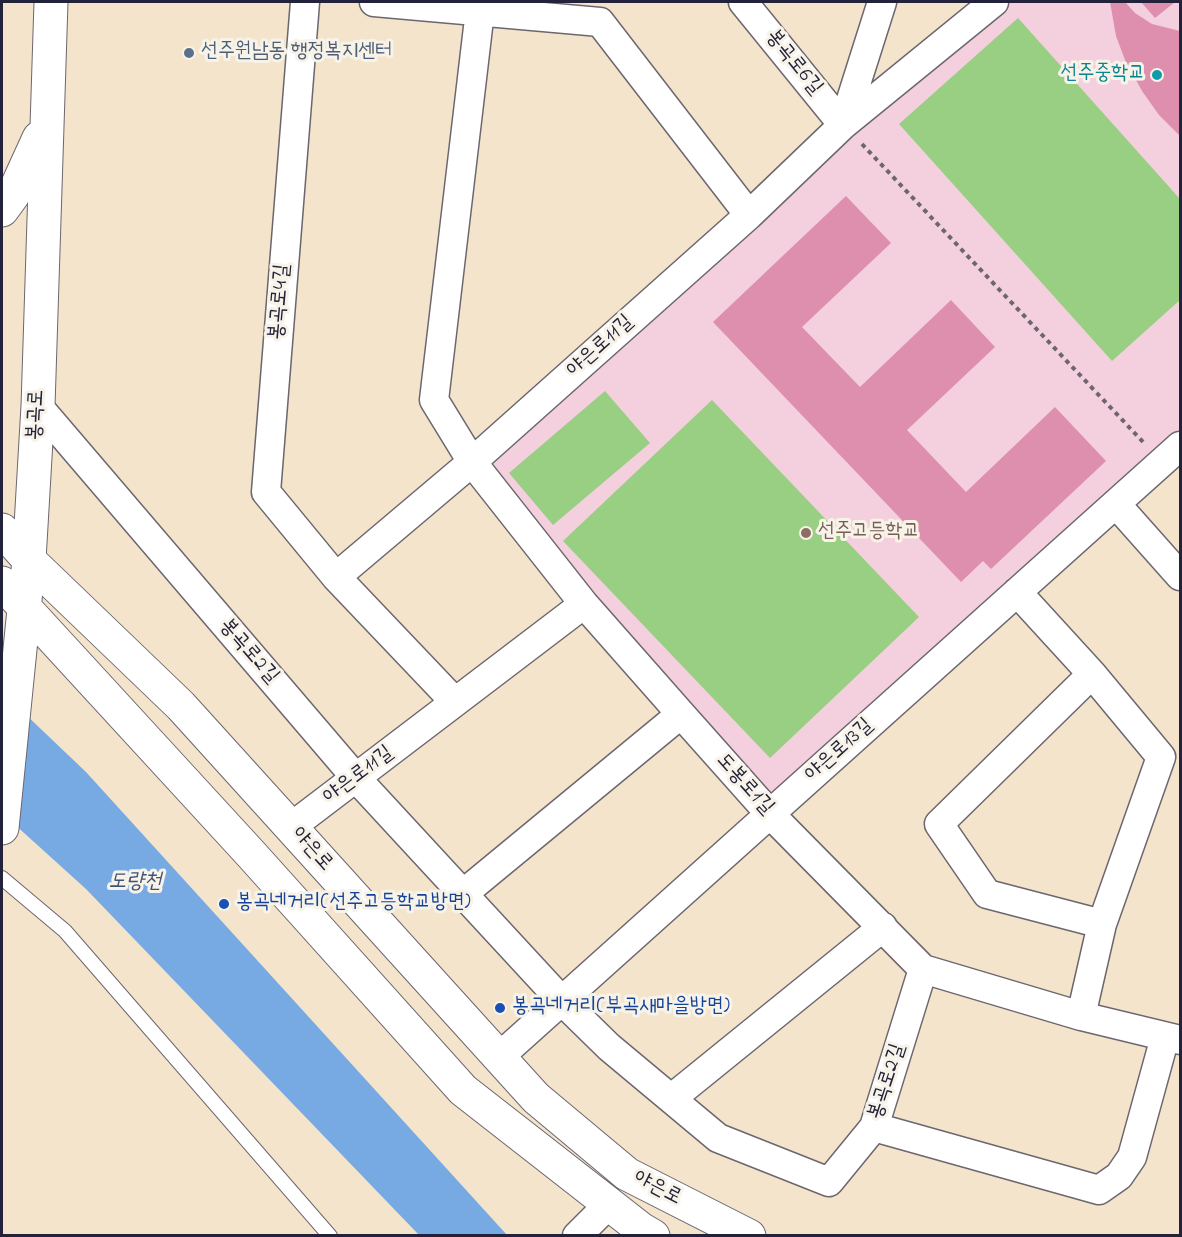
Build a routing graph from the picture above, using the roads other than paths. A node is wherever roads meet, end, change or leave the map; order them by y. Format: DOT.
graph roads {
  1 [pos="51,2"];
  2 [pos="305,2"];
  3 [pos="374,2"];
  4 [pos="743,2"];
  5 [pos="882,2"];
  6 [pos="994,2"];
  7 [pos="480,6"];
  8 [pos="843,125"];
  9 [pos="45,126"];
  10 [pos="2,210"];
  11 [pos="749,215"];
  12 [pos="38,406"];
  13 [pos="1171,454"];
  14 [pos="472,462"];
  15 [pos="1116,504"];
  16 [pos="2,530"];
  17 [pos="29,560"];
  18 [pos="1180,576"];
  19 [pos="336,577"];
  20 [pos="2,583"];
  21 [pos="1017,592"];
  22 [pos="584,604"];
  23 [pos="24,607"];
  24 [pos="1092,674"];
  25 [pos="455,702"];
  26 [pos="681,714"];
  27 [pos="356,778"];
  28 [pos="770,814"];
  29 [pos="291,827"];
  30 [pos="2,828"];
  31 [pos="2,878"];
  32 [pos="464,893"];
  33 [pos="1102,924"];
  34 [pos="883,927"];
  35 [pos="923,969"];
  36 [pos="562,1001"];
  37 [pos="1081,1016"];
  38 [pos="1173,1039"];
  39 [pos="500,1057"];
  40 [pos="672,1098"];
  41 [pos="873,1127"];
  42 [pos="609,1204"];
  43 [pos="330,1236"];
  44 [pos="576,1236"];
  45 [pos="653,1236"];
  46 [pos="749,1236"];
  1 -- 9 [label="street, 봉곡로"];
  2 -- 19 [label="street, 봉곡로4길"];
  3 -- 7 [label="street"];
  4 -- 8 [label="street, 봉곡로6길"];
  5 -- 8 [label="street"];
  6 -- 8 [label="street, 야은로11길"];
  7 -- 11 [label="street"];
  7 -- 14 [label="street"];
  8 -- 11 [label="street, 야은로11길"];
  9 -- 10 [label="street"];
  9 -- 12 [label="street, 봉곡로"];
  11 -- 14 [label="street, 야은로11길"];
  12 -- 17 [label="street, 봉곡로"];
  12 -- 27 [label="street, 봉곡로2길"];
  13 -- 15 [label="street, 야은로13길"];
  14 -- 19 [label="street, 야은로11길"];
  14 -- 22 [label="street, 도봉로1길"];
  15 -- 18 [label="street"];
  15 -- 21 [label="street, 야은로13길"];
  16 -- 17 [label="street, 야은로"];
  17 -- 23 [label="street, 봉곡로"];
  17 -- 29 [label="street, 야은로"];
  19 -- 25 [label="street"];
  20 -- 23 [label="street, 야은로"];
  21 -- 24 [label="street"];
  21 -- 28 [label="street, 야은로13길"];
  22 -- 25 [label="street, 야은로11길"];
  22 -- 26 [label="street, 도봉로1길"];
  23 -- 30 [label="street, 봉곡로"];
  23 -- 42 [label="street, 야은로"];
  24 -- 33 [label="street"];
  24 -- 33 [label="street"];
  25 -- 27 [label="street, 야은로11길"];
  26 -- 28 [label="street, 도봉로1길"];
  26 -- 32 [label="street"];
  27 -- 29 [label="street, 야은로11길"];
  27 -- 32 [label="street, 봉곡로2길"];
  28 -- 34 [label="street, 도봉로1길"];
  28 -- 36 [label="street, 야은로13길"];
  29 -- 39 [label="street, 야은로"];
  31 -- 43 [label="lane"];
  32 -- 36 [label="street, 봉곡로2길"];
  33 -- 37 [label="street"];
  34 -- 35 [label="street, 도봉로1길"];
  34 -- 40 [label="street"];
  35 -- 37 [label="street, 도봉로1길"];
  35 -- 41 [label="street, 봉곡로2길"];
  36 -- 39 [label="street, 야은로13길"];
  36 -- 40 [label="street, 봉곡로2길"];
  37 -- 38 [label="street, 도봉로1길"];
  38 -- 41 [label="street"];
  39 -- 46 [label="street, 야은로"];
  40 -- 41 [label="street, 봉곡로2길"];
  42 -- 44 [label="street"];
  42 -- 45 [label="street, 야은로"];
}
